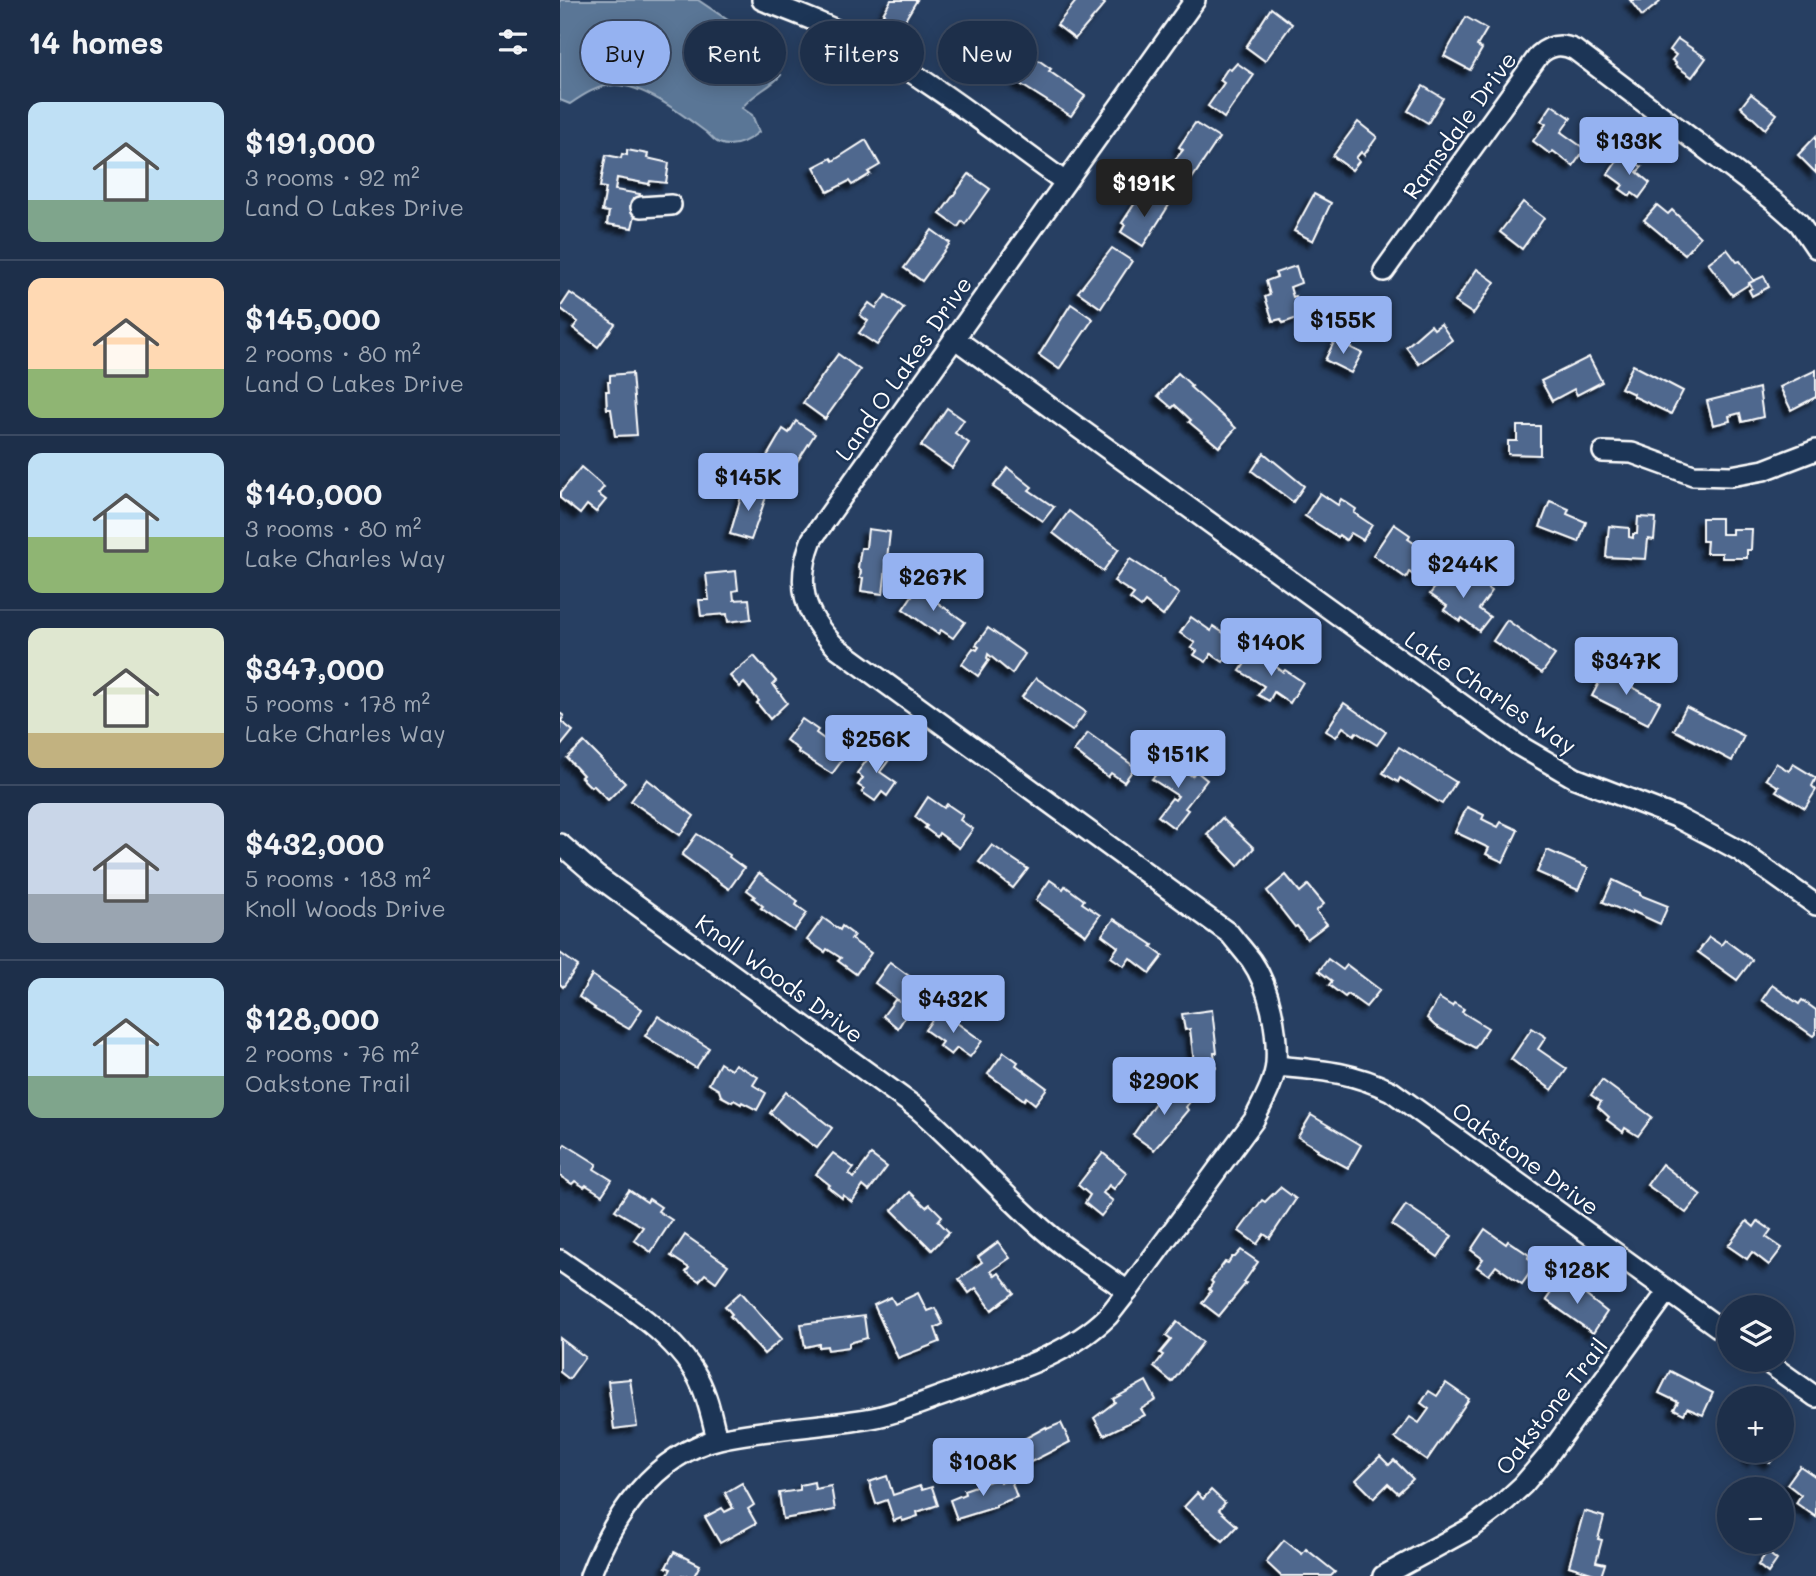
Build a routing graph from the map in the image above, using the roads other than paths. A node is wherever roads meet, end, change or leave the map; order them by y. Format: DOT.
graph roads {
  1 [pos="762,0"];
  2 [pos="1195,0"];
  3 [pos="812,9"];
  4 [pos="1065,182"];
  5 [pos="671,205"];
  6 [pos="641,207"];
  7 [pos="1816,248"];
  8 [pos="1384,271"];
  9 [pos="954,338"];
  10 [pos="1816,450"];
  11 [pos="1603,452"];
  12 [pos="560,844"];
  13 [pos="1816,905"];
  14 [pos="1276,1066"];
  15 [pos="560,1260"];
  16 [pos="1128,1291"];
  17 [pos="1668,1291"];
  18 [pos="1717,1326"];
  19 [pos="1781,1372"];
  20 [pos="1816,1397"];
  21 [pos="717,1439"];
  22 [pos="590,1576"];
  23 [pos="1383,1576"];
  1 -- 3 [label="street"];
  2 -- 4 [label="street, Land O Lakes Drive"];
  3 -- 4 [label="street"];
  4 -- 9 [label="street, Land O Lakes Drive"];
  5 -- 6 [label="street"];
  7 -- 8 [label="street, Ramsdale Drive"];
  9 -- 13 [label="street, Lake Charles Way"];
  9 -- 14 [label="street, Land O Lakes Drive"];
  10 -- 11 [label="street"];
  12 -- 16 [label="street, Knoll Woods Drive"];
  14 -- 16 [label="street, Land O Lakes Drive"];
  14 -- 17 [label="street, Oakstone Drive"];
  15 -- 21 [label="street"];
  16 -- 21 [label="street, Land O Lakes Drive"];
  17 -- 18 [label="street, Oakstone Drive"];
  17 -- 23 [label="street, Oakstone Trail"];
  19 -- 20 [label="street"];
  21 -- 22 [label="street, Land O Lakes Drive"];
}
